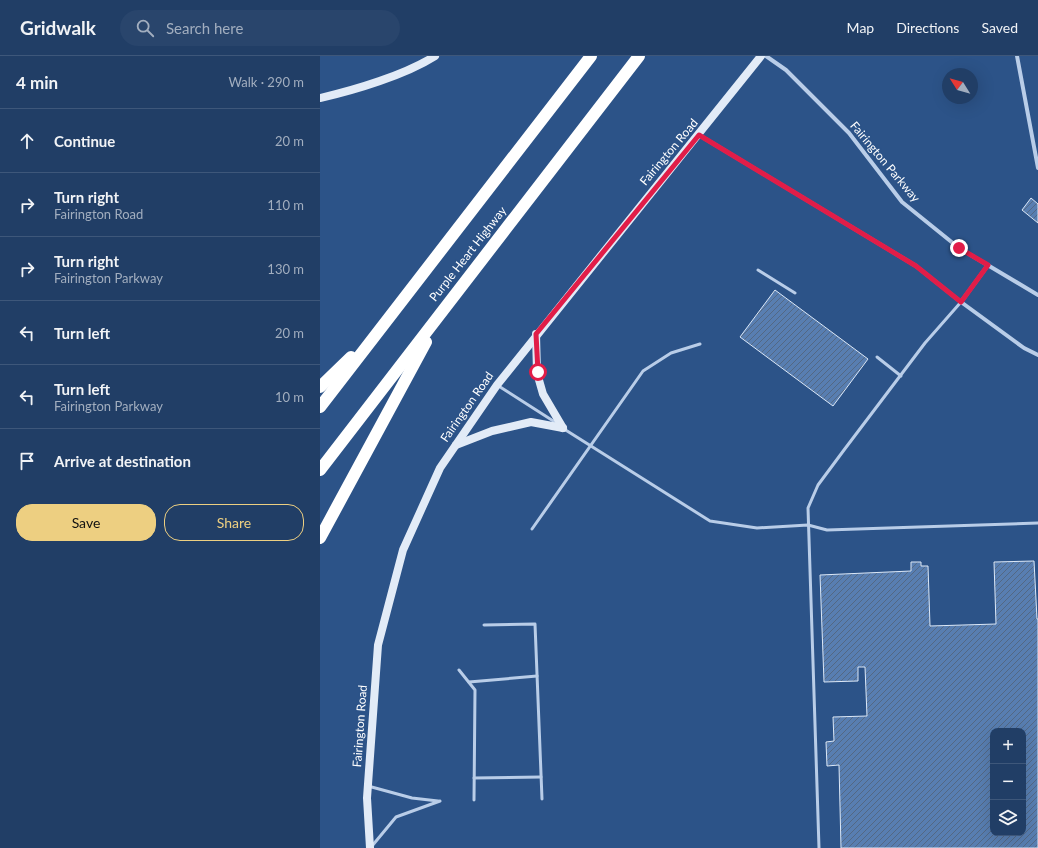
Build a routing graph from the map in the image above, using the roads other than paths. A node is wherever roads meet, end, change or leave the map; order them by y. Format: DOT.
graph roads {
  1 [pos="435,56"];
  2 [pos="591,56"];
  3 [pos="639,56"];
  4 [pos="761,56"];
  5 [pos="766,56"];
  6 [pos="1017,56"];
  7 [pos="320,98"];
  8 [pos="699,135"];
  9 [pos="1038,168"];
  10 [pos="988,265"];
  11 [pos="758,270"];
  12 [pos="794,293"];
  13 [pos="1038,295"];
  14 [pos="961,302"];
  15 [pos="444,308"];
  16 [pos="380,329"];
  17 [pos="536,334"];
  18 [pos="700,344"];
  19 [pos="1038,355"];
  20 [pos="877,358"];
  21 [pos="901,376"];
  22 [pos="497,385"];
  23 [pos="320,387"];
  24 [pos="320,407"];
  25 [pos="563,428"];
  26 [pos="456,445"];
  27 [pos="590,446"];
  28 [pos="320,470"];
  29 [pos="1038,523"];
  30 [pos="808,525"];
  31 [pos="532,529"];
  32 [pos="320,538"];
  33 [pos="484,625"];
  34 [pos="459,670"];
  35 [pos="537,676"];
  36 [pos="469,682"];
  37 [pos="541,777"];
  38 [pos="474,778"];
  39 [pos="368,786"];
  40 [pos="542,799"];
  41 [pos="474,800"];
  42 [pos="370,848"];
  43 [pos="819,848"];
  1 -- 7 [label="street"];
  2 -- 16 [label="highway, Purple Heart Highway"];
  3 -- 15 [label="highway, Purple Heart Highway"];
  4 -- 8 [label="street, Fairington Road"];
  5 -- 10 [label="street, Fairington Parkway"];
  6 -- 9 [label="street"];
  8 -- 14 [label="street"];
  8 -- 17 [label="street, Fairington Road"];
  10 -- 13 [label="street, Fairington Parkway"];
  10 -- 14 [label="street"];
  11 -- 12 [label="lane"];
  14 -- 19 [label="street"];
  14 -- 21 [label="lane"];
  15 -- 28 [label="highway, Purple Heart Highway"];
  15 -- 32 [label="highway"];
  16 -- 23 [label="highway"];
  16 -- 24 [label="highway, Purple Heart Highway"];
  17 -- 22 [label="street, Fairington Road"];
  17 -- 25 [label="street"];
  18 -- 27 [label="lane"];
  20 -- 21 [label="lane"];
  21 -- 30 [label="lane"];
  22 -- 25 [label="lane"];
  22 -- 26 [label="street, Fairington Road"];
  25 -- 26 [label="street"];
  25 -- 27 [label="lane"];
  26 -- 39 [label="street, Fairington Road"];
  27 -- 30 [label="lane"];
  27 -- 31 [label="lane"];
  29 -- 30 [label="lane"];
  30 -- 43 [label="lane"];
  33 -- 35 [label="lane"];
  34 -- 36 [label="lane"];
  35 -- 36 [label="lane"];
  35 -- 37 [label="lane"];
  36 -- 38 [label="lane"];
  37 -- 38 [label="lane"];
  37 -- 40 [label="lane"];
  38 -- 41 [label="lane"];
  39 -- 42 [label="street, Fairington Road"];
  39 -- 42 [label="lane"];
}
